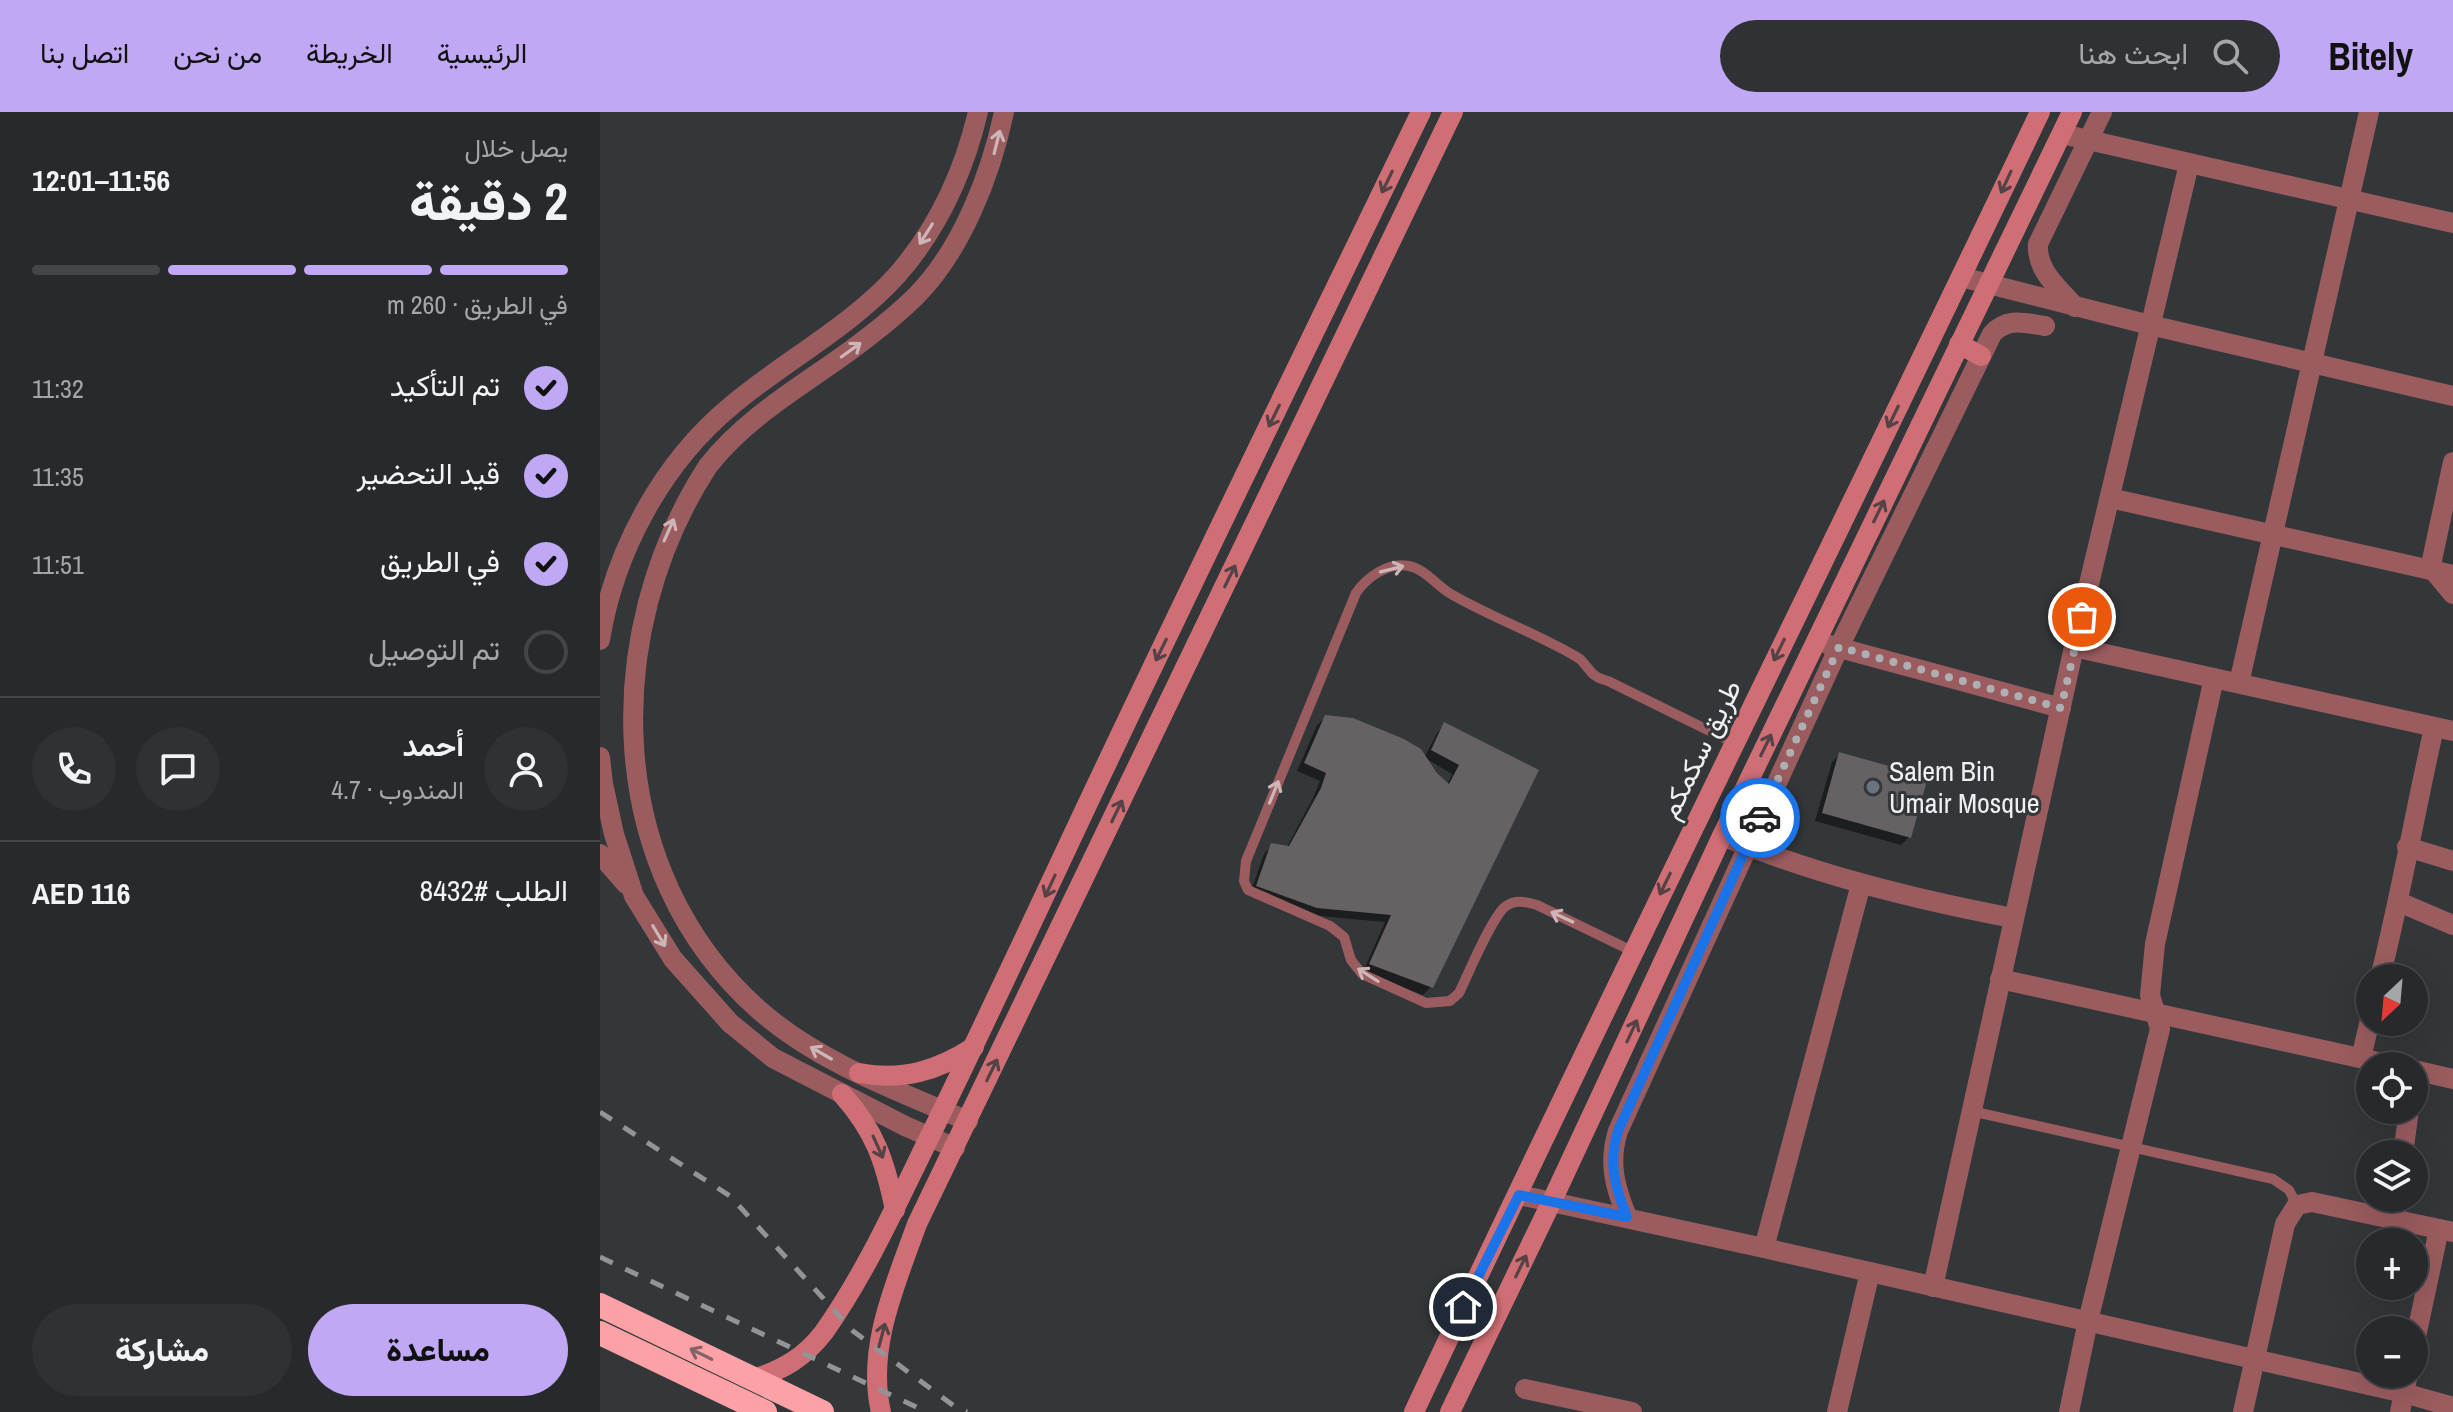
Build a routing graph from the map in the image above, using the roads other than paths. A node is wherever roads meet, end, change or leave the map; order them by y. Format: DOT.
graph roads {
  1 [pos="978,112"];
  2 [pos="1004,112"];
  3 [pos="1421,112"];
  4 [pos="1453,112"];
  5 [pos="2040,112"];
  6 [pos="2072,112"];
  7 [pos="2102,112"];
  8 [pos="2369,112"];
  9 [pos="2062,134"];
  10 [pos="2088,140"];
  11 [pos="2189,164"];
  12 [pos="2349,200"];
  13 [pos="2453,223"];
  14 [pos="1961,277"];
  15 [pos="1988,285"];
  16 [pos="2075,307"];
  17 [pos="2150,325"];
  18 [pos="2045,326"];
  19 [pos="1959,344"];
  20 [pos="1981,356"];
  21 [pos="2312,364"];
  22 [pos="2453,396"];
  23 [pos="2453,462"];
  24 [pos="2110,498"];
  25 [pos="2273,534"];
  26 [pos="2443,573"];
  27 [pos="2453,594"];
  28 [pos="600,640"];
  29 [pos="1816,641"];
  30 [pos="1839,647"];
  31 [pos="2074,647"];
  32 [pos="2214,678"];
  33 [pos="2239,683"];
  34 [pos="2061,708"];
  35 [pos="2443,730"];
  36 [pos="1734,743"];
  37 [pos="600,757"];
  38 [pos="629,782"];
  39 [pos="601,785"];
  40 [pos="1722,836"];
  41 [pos="1747,846"];
  42 [pos="2407,847"];
  43 [pos="600,854"];
  44 [pos="2453,861"];
  45 [pos="1861,884"];
  46 [pos="634,896"];
  47 [pos="2399,902"];
  48 [pos="2013,918"];
  49 [pos="2453,925"];
  50 [pos="1632,951"];
  51 [pos="2384,964"];
  52 [pos="2000,979"];
  53 [pos="2155,1012"];
  54 [pos="974,1047"];
  55 [pos="2356,1057"];
  56 [pos="859,1073"];
  57 [pos="2428,1073"];
  58 [pos="2453,1079"];
  59 [pos="842,1094"];
  60 [pos="943,1110"];
  61 [pos="1971,1111"];
  62 [pos="968,1121"];
  63 [pos="929,1137"];
  64 [pos="2131,1147"];
  65 [pos="955,1148"];
  66 [pos="1519,1195"];
  67 [pos="1551,1203"];
  68 [pos="2297,1205"];
  69 [pos="2356,1205"];
  70 [pos="895,1210"];
  71 [pos="2405,1212"];
  72 [pos="1627,1217"];
  73 [pos="2446,1231"];
  74 [pos="1764,1248"];
  75 [pos="1870,1272"];
  76 [pos="1933,1287"];
  77 [pos="600,1305"];
  78 [pos="2422,1316"];
  79 [pos="2088,1321"];
  80 [pos="600,1333"];
  81 [pos="2255,1360"];
  82 [pos="753,1379"];
  83 [pos="1525,1389"];
  84 [pos="2404,1393"];
  85 [pos="2453,1407"];
  86 [pos="765,1412"];
  87 [pos="822,1412"];
  88 [pos="881,1412"];
  89 [pos="1414,1412"];
  90 [pos="1450,1412"];
  91 [pos="1632,1412"];
  92 [pos="1837,1412"];
  93 [pos="2069,1412"];
  94 [pos="2243,1412"];
  1 -- 28 [label="street, one-way"];
  38 -- 2 [label="street, one-way"];
  3 -- 54 [label="street, one-way"];
  62 -- 4 [label="street, one-way"];
  5 -- 14 [label="street, طريق سكمكم, one-way"];
  6 -- 9 [label="street, طريق سكمكم"];
  7 -- 10 [label="street"];
  8 -- 12 [label="street"];
  9 -- 10 [label="street"];
  9 -- 15 [label="street, طريق سكمكم"];
  10 -- 11 [label="street"];
  10 -- 16 [label="street"];
  11 -- 12 [label="street"];
  11 -- 17 [label="street"];
  12 -- 13 [label="street"];
  12 -- 21 [label="street"];
  14 -- 15 [label="street"];
  14 -- 36 [label="street, طريق سكمكم, one-way"];
  15 -- 16 [label="street"];
  15 -- 19 [label="street, طريق سكمكم"];
  16 -- 17 [label="street"];
  17 -- 21 [label="street"];
  17 -- 24 [label="street"];
  18 -- 20 [label="street"];
  19 -- 20 [label="street"];
  29 -- 19 [label="street, طريق سكمكم, one-way"];
  20 -- 30 [label="street"];
  21 -- 22 [label="street"];
  21 -- 25 [label="street"];
  23 -- 26 [label="street"];
  24 -- 25 [label="street"];
  24 -- 31 [label="street"];
  25 -- 26 [label="street"];
  25 -- 33 [label="street"];
  26 -- 27 [label="street"];
  29 -- 30 [label="street"];
  40 -- 29 [label="street, طريق سكمكم, one-way"];
  30 -- 34 [label="street"];
  30 -- 41 [label="street"];
  31 -- 32 [label="street"];
  31 -- 34 [label="street"];
  32 -- 33 [label="street"];
  32 -- 53 [label="street"];
  33 -- 35 [label="street"];
  34 -- 48 [label="street"];
  35 -- 42 [label="street"];
  36 -- 50 [label="street, طريق سكمكم, one-way"];
  50 -- 36 [label="lane, one-way"];
  37 -- 39 [label="street"];
  38 -- 39 [label="street"];
  56 -- 38 [label="street, one-way"];
  39 -- 46 [label="street"];
  40 -- 41 [label="street"];
  67 -- 40 [label="street, طريق سكمكم, one-way"];
  41 -- 45 [label="street"];
  41 -- 72 [label="street"];
  42 -- 44 [label="street"];
  42 -- 47 [label="street"];
  43 -- 46 [label="street"];
  45 -- 48 [label="street"];
  45 -- 74 [label="street"];
  46 -- 59 [label="street, one-way"];
  47 -- 49 [label="street"];
  47 -- 51 [label="street"];
  48 -- 52 [label="street"];
  50 -- 66 [label="street, طريق سكمكم"];
  52 -- 53 [label="street"];
  52 -- 61 [label="street"];
  53 -- 55 [label="street"];
  53 -- 64 [label="street"];
  54 -- 56 [label="street"];
  54 -- 60 [label="street"];
  56 -- 60 [label="street"];
  57 -- 58 [label="street"];
  59 -- 63 [label="street"];
  59 -- 70 [label="street, one-way"];
  60 -- 62 [label="street"];
  60 -- 63 [label="street"];
  61 -- 64 [label="lane"];
  61 -- 76 [label="street"];
  62 -- 65 [label="street"];
  63 -- 65 [label="street"];
  63 -- 70 [label="street"];
  64 -- 68 [label="lane"];
  64 -- 79 [label="street"];
  88 -- 65 [label="street, one-way"];
  66 -- 67 [label="street"];
  66 -- 89 [label="street, طريق سكمكم"];
  67 -- 72 [label="street"];
  90 -- 67 [label="street, طريق سكمكم, one-way"];
  68 -- 69 [label="street"];
  68 -- 81 [label="street"];
  70 -- 82 [label="street"];
  71 -- 73 [label="street"];
  72 -- 74 [label="street"];
  73 -- 78 [label="street"];
  74 -- 75 [label="street"];
  75 -- 76 [label="street"];
  75 -- 92 [label="street"];
  76 -- 79 [label="street"];
  82 -- 77 [label="highway, one-way"];
  79 -- 81 [label="street"];
  79 -- 93 [label="street"];
  80 -- 86 [label="highway"];
  81 -- 84 [label="street"];
  81 -- 94 [label="street"];
  82 -- 87 [label="highway"];
  83 -- 91 [label="street"];
  84 -- 85 [label="street"];
}
